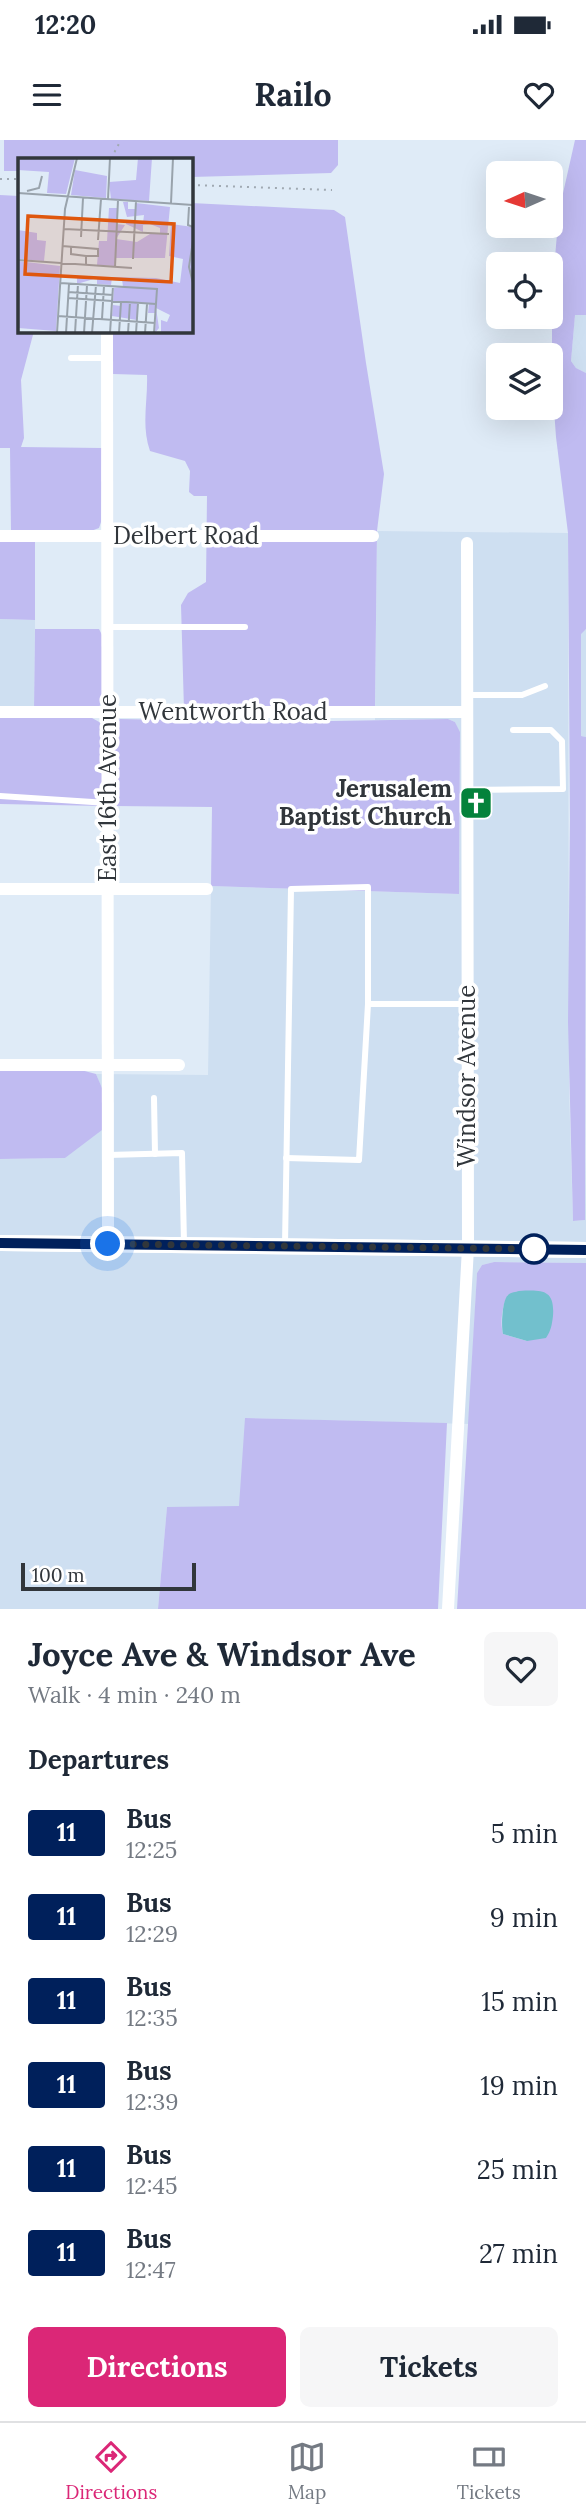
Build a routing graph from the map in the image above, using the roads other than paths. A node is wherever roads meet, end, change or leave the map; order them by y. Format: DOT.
graph roads {
  1 [pos="107,332"];
  2 [pos="71,358"];
  3 [pos="107,358"];
  4 [pos="0,536"];
  5 [pos="108,536"];
  6 [pos="373,536"];
  7 [pos="467,543"];
  8 [pos="108,627"];
  9 [pos="245,627"];
  10 [pos="545,686"];
  11 [pos="466,695"];
  12 [pos="0,712"];
  13 [pos="108,712"];
  14 [pos="466,712"];
  15 [pos="513,730"];
  16 [pos="466,790"];
  17 [pos="0,796"];
  18 [pos="108,803"];
  19 [pos="0,889"];
  20 [pos="108,889"];
  21 [pos="207,889"];
  22 [pos="368,1004"];
  23 [pos="467,1004"];
  24 [pos="0,1065"];
  25 [pos="108,1065"];
  26 [pos="180,1065"];
  27 [pos="154,1098"];
  28 [pos="155,1154"];
  29 [pos="108,1155"];
  30 [pos="286,1158"];
  31 [pos="0,1243"];
  32 [pos="108,1244"];
  33 [pos="184,1245"];
  34 [pos="285,1247"];
  35 [pos="468,1248"];
  36 [pos="586,1250"];
  37 [pos="448,1609"];
  1 -- 3 [label="street, East 16th Avenue"];
  2 -- 3 [label="lane"];
  3 -- 5 [label="street, East 16th Avenue"];
  4 -- 5 [label="street, Delbert Road"];
  5 -- 6 [label="street, Delbert Road"];
  5 -- 8 [label="street, East 16th Avenue"];
  7 -- 11 [label="street, Windsor Avenue"];
  8 -- 9 [label="lane"];
  8 -- 13 [label="street, East 16th Avenue"];
  10 -- 11 [label="lane"];
  11 -- 14 [label="street, Windsor Avenue"];
  12 -- 13 [label="street, Wentworth Road"];
  13 -- 14 [label="street, Wentworth Road"];
  13 -- 18 [label="street, East 16th Avenue"];
  14 -- 16 [label="street, Windsor Avenue"];
  15 -- 16 [label="lane"];
  16 -- 23 [label="street, Windsor Avenue"];
  17 -- 18 [label="lane"];
  18 -- 20 [label="street, East 16th Avenue"];
  19 -- 20 [label="street"];
  20 -- 21 [label="street"];
  20 -- 25 [label="street, East 16th Avenue"];
  22 -- 23 [label="lane"];
  22 -- 30 [label="lane"];
  22 -- 30 [label="lane"];
  23 -- 35 [label="street, Windsor Avenue"];
  24 -- 25 [label="street"];
  25 -- 26 [label="street"];
  25 -- 29 [label="street, East 16th Avenue"];
  27 -- 28 [label="lane"];
  28 -- 29 [label="lane"];
  28 -- 33 [label="lane"];
  29 -- 32 [label="street, East 16th Avenue"];
  30 -- 34 [label="lane"];
  31 -- 32 [label="street"];
  32 -- 33 [label="street"];
  33 -- 34 [label="street"];
  34 -- 35 [label="street"];
  35 -- 36 [label="street"];
  35 -- 37 [label="street, Windsor Avenue"];
}
